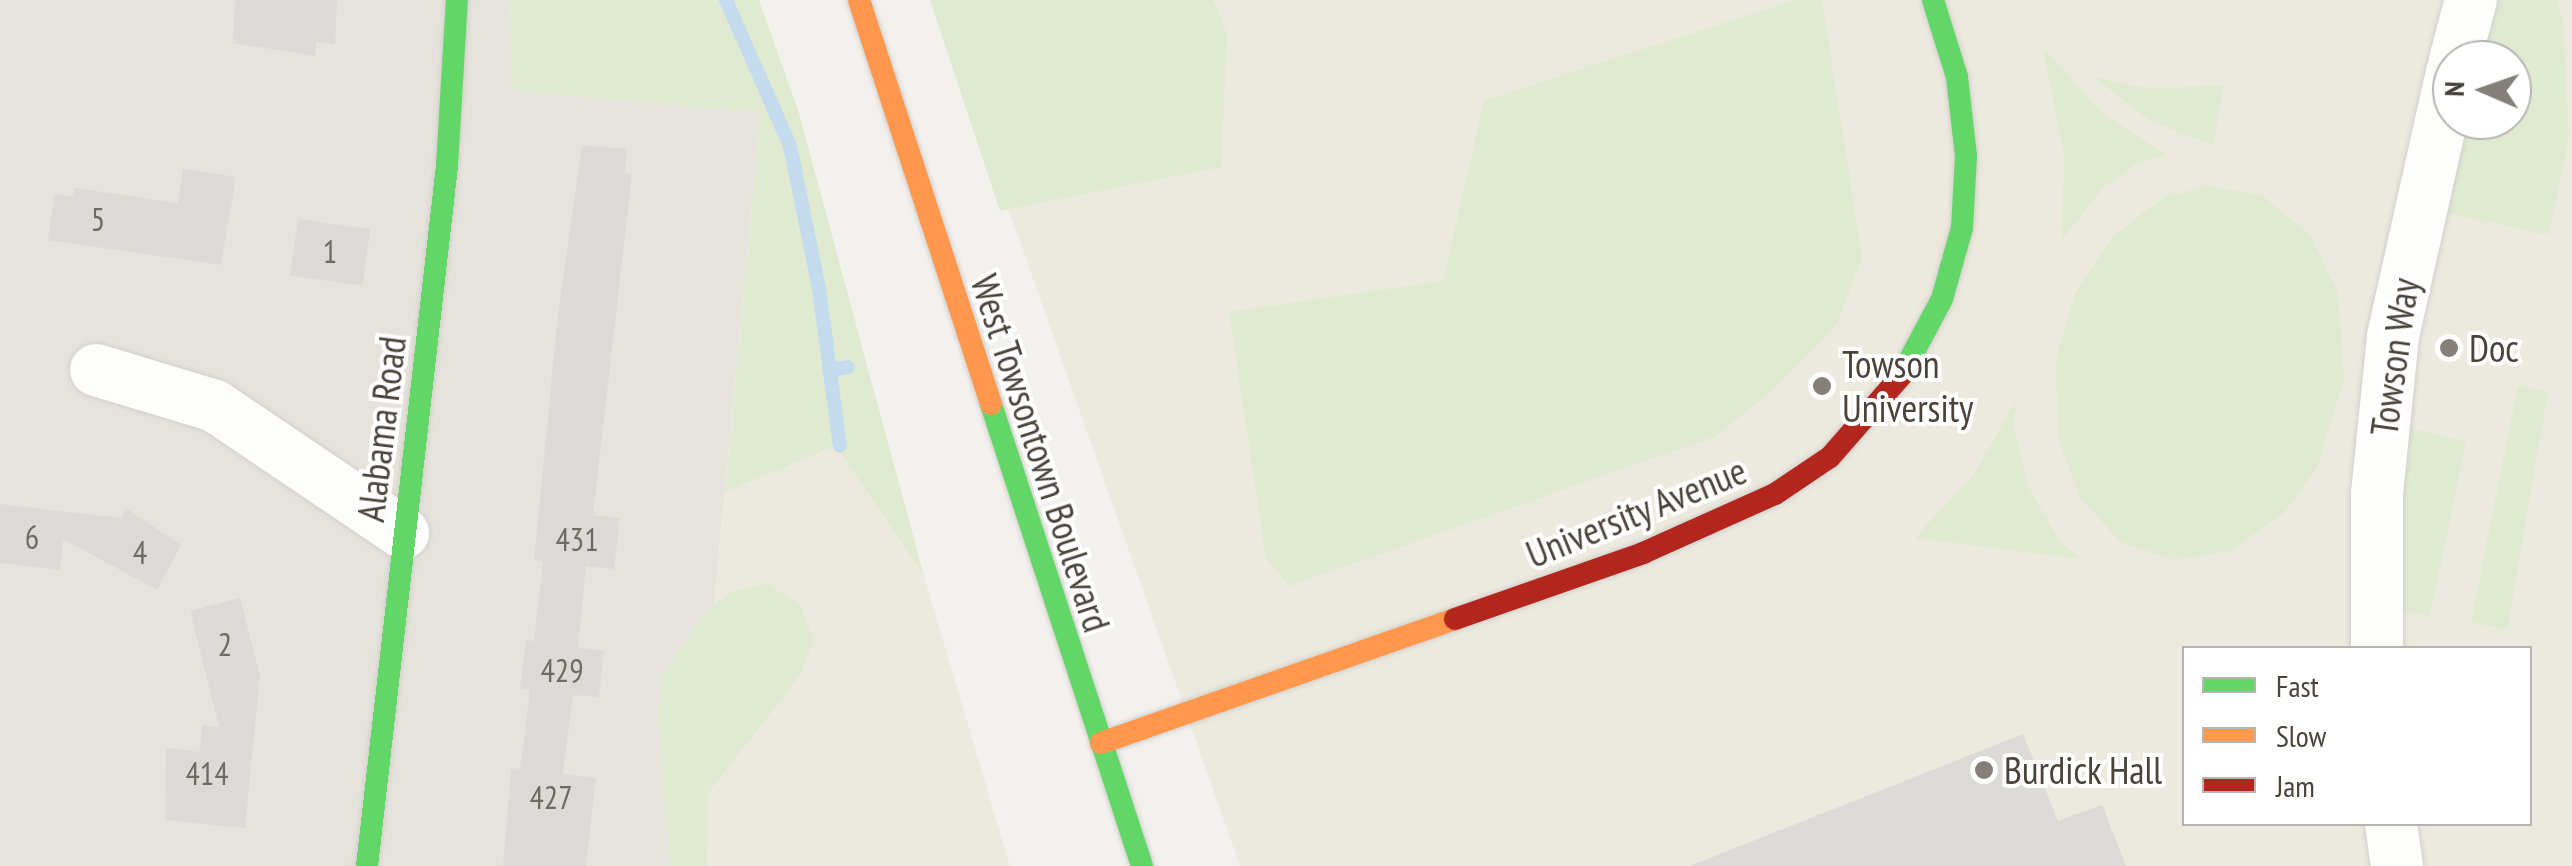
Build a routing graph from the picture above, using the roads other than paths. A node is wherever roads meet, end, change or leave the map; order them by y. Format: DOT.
graph roads {
  1 [pos="457,0"];
  2 [pos="848,0"];
  3 [pos="859,0"];
  4 [pos="1934,0"];
  5 [pos="2471,0"];
  6 [pos="2460,40"];
  7 [pos="875,62"];
  8 [pos="2437,140"];
  9 [pos="96,370"];
  10 [pos="404,534"];
  11 [pos="2377,646"];
  12 [pos="1101,743"];
  13 [pos="2391,826"];
  14 [pos="367,866"];
  15 [pos="1142,866"];
  16 [pos="2396,866"];
  1 -- 10 [label="street, Alabama Road"];
  2 -- 7 [label="street, West Towsontown Boulevard"];
  3 -- 7 [label="street, West Towsontown Boulevard"];
  4 -- 12 [label="street, University Avenue"];
  5 -- 6 [label="street"];
  7 -- 12 [label="street, West Towsontown Boulevard"];
  8 -- 11 [label="street, Towson Way"];
  9 -- 10 [label="street"];
  10 -- 14 [label="street, Alabama Road"];
  12 -- 15 [label="street, West Towsontown Boulevard"];
  13 -- 16 [label="street"];
}
